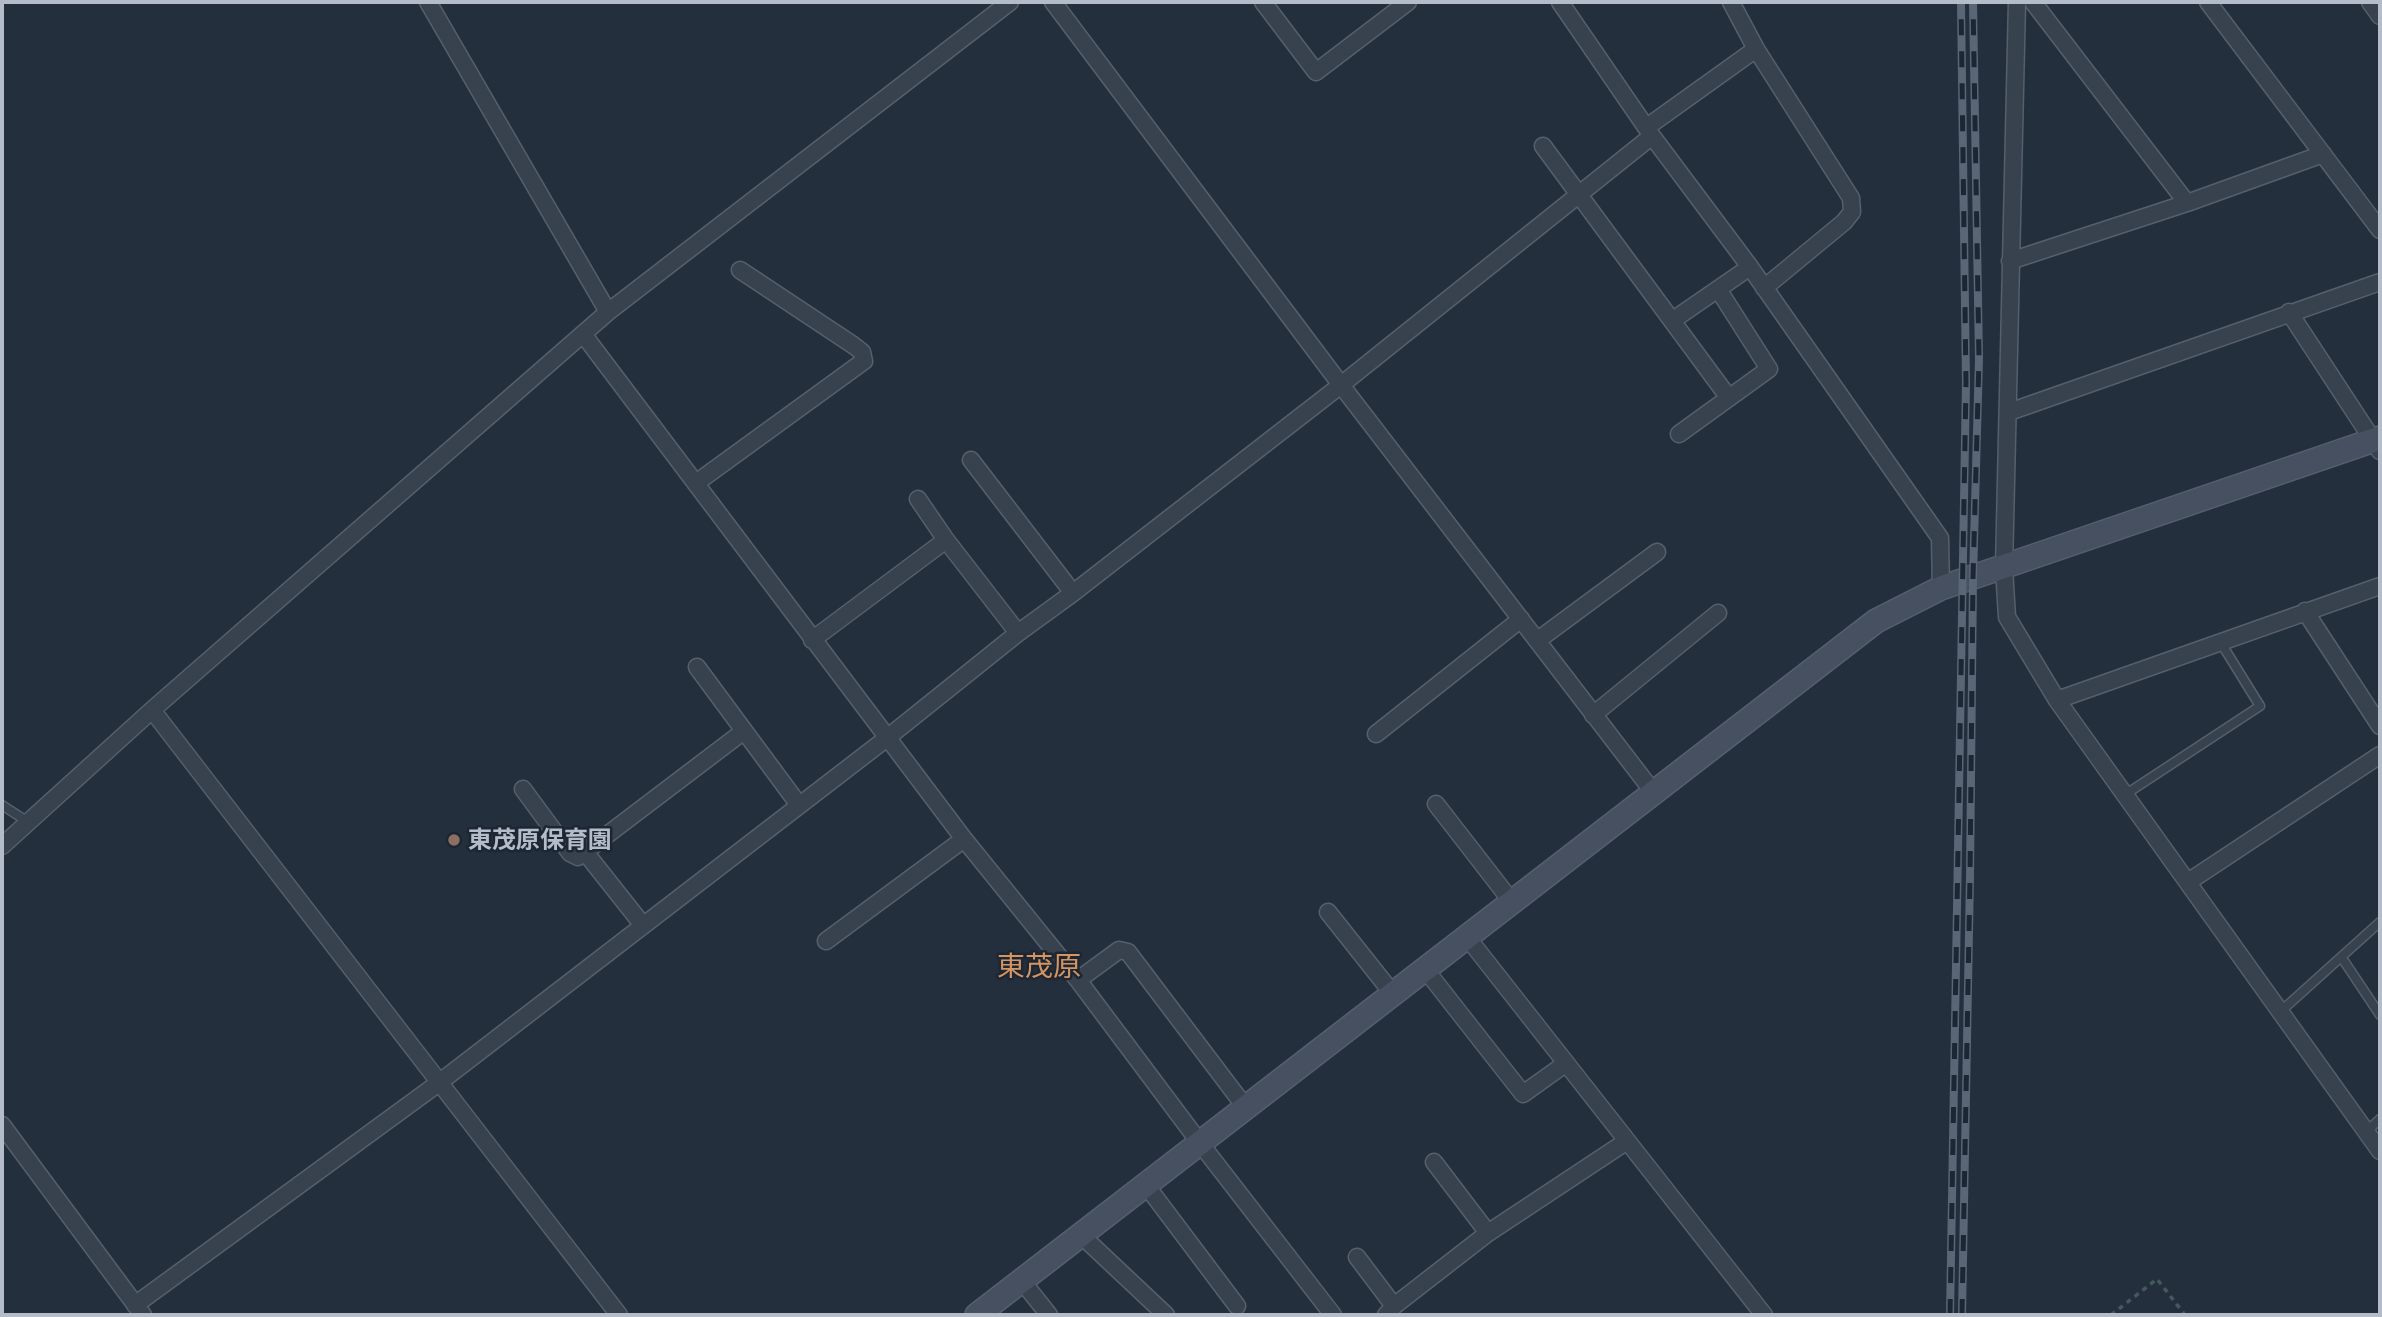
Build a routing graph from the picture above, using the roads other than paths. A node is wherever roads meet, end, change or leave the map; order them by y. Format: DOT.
graph roads {
  1 [pos="428,2"];
  2 [pos="1010,2"];
  3 [pos="1053,2"];
  4 [pos="1263,2"];
  5 [pos="1560,2"];
  6 [pos="1731,2"];
  7 [pos="2017,2"];
  8 [pos="2033,2"];
  9 [pos="2208,2"];
  10 [pos="2370,2"];
  11 [pos="1403,3"];
  12 [pos="2380,16"];
  13 [pos="1756,49"];
  14 [pos="1650,131"];
  15 [pos="1543,146"];
  16 [pos="2323,155"];
  17 [pos="1580,196"];
  18 [pos="2187,203"];
  19 [pos="2380,230"];
  20 [pos="2010,261"];
  21 [pos="1750,267"];
  22 [pos="740,270"];
  23 [pos="2380,282"];
  24 [pos="1764,288"];
  25 [pos="1718,289"];
  26 [pos="608,312"];
  27 [pos="2289,312"];
  28 [pos="1673,320"];
  29 [pos="583,334"];
  30 [pos="1341,385"];
  31 [pos="1729,398"];
  32 [pos="2009,412"];
  33 [pos="1679,434"];
  34 [pos="2378,443"];
  35 [pos="971,460"];
  36 [pos="696,483"];
  37 [pos="918,499"];
  38 [pos="946,540"];
  39 [pos="1657,552"];
  40 [pos="2004,568"];
  41 [pos="2380,586"];
  42 [pos="1941,588"];
  43 [pos="1073,593"];
  44 [pos="2305,611"];
  45 [pos="1718,613"];
  46 [pos="1521,619"];
  47 [pos="1018,633"];
  48 [pos="812,640"];
  49 [pos="1538,640"];
  50 [pos="2221,643"];
  51 [pos="698,667"];
  52 [pos="2057,700"];
  53 [pos="152,710"];
  54 [pos="1593,715"];
  55 [pos="2380,726"];
  56 [pos="744,731"];
  57 [pos="1376,733"];
  58 [pos="887,738"];
  59 [pos="2380,755"];
  60 [pos="523,789"];
  61 [pos="1654,793"];
  62 [pos="2126,794"];
  63 [pos="1436,804"];
  64 [pos="2,805"];
  65 [pos="799,805"];
  66 [pos="28,822"];
  67 [pos="964,839"];
  68 [pos="2,846"];
  69 [pos="585,852"];
  70 [pos="2188,882"];
  71 [pos="1512,902"];
  72 [pos="1328,912"];
  73 [pos="2380,922"];
  74 [pos="642,924"];
  75 [pos="1467,937"];
  76 [pos="827,940"];
  77 [pos="2342,958"];
  78 [pos="1425,969"];
  79 [pos="1078,980"];
  80 [pos="1392,994"];
  81 [pos="2280,1012"];
  82 [pos="2380,1015"];
  83 [pos="1565,1065"];
  84 [pos="440,1082"];
  85 [pos="1246,1108"];
  86 [pos="2380,1119"];
  87 [pos="2,1125"];
  88 [pos="2366,1132"];
  89 [pos="1627,1140"];
  90 [pos="1200,1143"];
  91 [pos="2380,1152"];
  92 [pos="1434,1162"];
  93 [pos="1146,1185"];
  94 [pos="1488,1233"];
  95 [pos="1081,1235"];
  96 [pos="1357,1257"];
  97 [pos="1022,1280"];
  98 [pos="1237,1306"];
  99 [pos="139,1310"];
  100 [pos="1390,1311"];
  101 [pos="619,1315"];
  102 [pos="977,1315"];
  103 [pos="1049,1315"];
  104 [pos="1166,1315"];
  105 [pos="1334,1315"];
  106 [pos="1764,1315"];
  1 -- 26 [label="street"];
  2 -- 26 [label="street"];
  3 -- 30 [label="street"];
  4 -- 11 [label="street"];
  5 -- 14 [label="street"];
  6 -- 13 [label="street"];
  7 -- 20 [label="street"];
  8 -- 18 [label="street"];
  9 -- 16 [label="street"];
  10 -- 12 [label="street"];
  13 -- 14 [label="street"];
  13 -- 24 [label="street"];
  14 -- 17 [label="street"];
  14 -- 21 [label="street"];
  15 -- 17 [label="street"];
  16 -- 18 [label="street"];
  16 -- 19 [label="street"];
  17 -- 28 [label="street"];
  17 -- 30 [label="street"];
  18 -- 20 [label="street"];
  20 -- 32 [label="street"];
  21 -- 24 [label="street"];
  21 -- 25 [label="street"];
  22 -- 36 [label="street"];
  23 -- 27 [label="street"];
  24 -- 42 [label="street"];
  25 -- 28 [label="street"];
  25 -- 31 [label="street"];
  26 -- 29 [label="street"];
  27 -- 32 [label="street"];
  27 -- 34 [label="street"];
  28 -- 31 [label="street"];
  29 -- 36 [label="street"];
  29 -- 53 [label="street"];
  30 -- 43 [label="street"];
  30 -- 46 [label="street"];
  31 -- 33 [label="street"];
  32 -- 40 [label="street"];
  34 -- 40 [label="street"];
  35 -- 43 [label="street"];
  36 -- 48 [label="street"];
  37 -- 38 [label="street"];
  38 -- 47 [label="street"];
  38 -- 48 [label="street"];
  39 -- 49 [label="street"];
  40 -- 42 [label="street"];
  40 -- 52 [label="street"];
  41 -- 44 [label="street"];
  42 -- 61 [label="street"];
  43 -- 47 [label="street"];
  44 -- 50 [label="street"];
  44 -- 55 [label="street"];
  45 -- 54 [label="street"];
  46 -- 49 [label="street"];
  46 -- 57 [label="street"];
  47 -- 58 [label="street"];
  48 -- 58 [label="street"];
  49 -- 54 [label="street"];
  50 -- 52 [label="street"];
  50 -- 62 [label="lane"];
  51 -- 56 [label="street"];
  52 -- 62 [label="street"];
  53 -- 66 [label="street"];
  53 -- 84 [label="street"];
  54 -- 61 [label="street"];
  56 -- 65 [label="street"];
  56 -- 69 [label="street"];
  58 -- 65 [label="street"];
  58 -- 67 [label="street"];
  59 -- 70 [label="street"];
  60 -- 69 [label="street"];
  61 -- 71 [label="street"];
  62 -- 70 [label="street"];
  63 -- 71 [label="street"];
  64 -- 66 [label="lane"];
  65 -- 74 [label="street"];
  66 -- 68 [label="street"];
  67 -- 76 [label="street"];
  67 -- 79 [label="street"];
  69 -- 74 [label="street"];
  70 -- 81 [label="street"];
  71 -- 75 [label="street"];
  72 -- 80 [label="street"];
  73 -- 77 [label="lane"];
  74 -- 84 [label="street"];
  75 -- 78 [label="street"];
  75 -- 83 [label="street"];
  77 -- 81 [label="lane"];
  77 -- 82 [label="lane"];
  78 -- 80 [label="street"];
  78 -- 83 [label="street"];
  79 -- 85 [label="street"];
  79 -- 90 [label="street"];
  80 -- 85 [label="street"];
  81 -- 88 [label="street"];
  83 -- 89 [label="street"];
  84 -- 99 [label="street"];
  84 -- 101 [label="street"];
  85 -- 90 [label="street"];
  86 -- 88 [label="lane"];
  87 -- 99 [label="street"];
  88 -- 91 [label="street"];
  89 -- 94 [label="street"];
  89 -- 106 [label="street"];
  90 -- 93 [label="street"];
  90 -- 105 [label="street"];
  92 -- 94 [label="street"];
  93 -- 95 [label="street"];
  93 -- 98 [label="street"];
  94 -- 100 [label="street"];
  95 -- 97 [label="street"];
  95 -- 104 [label="street"];
  96 -- 100 [label="street"];
  97 -- 102 [label="street"];
  97 -- 103 [label="street"];
}
